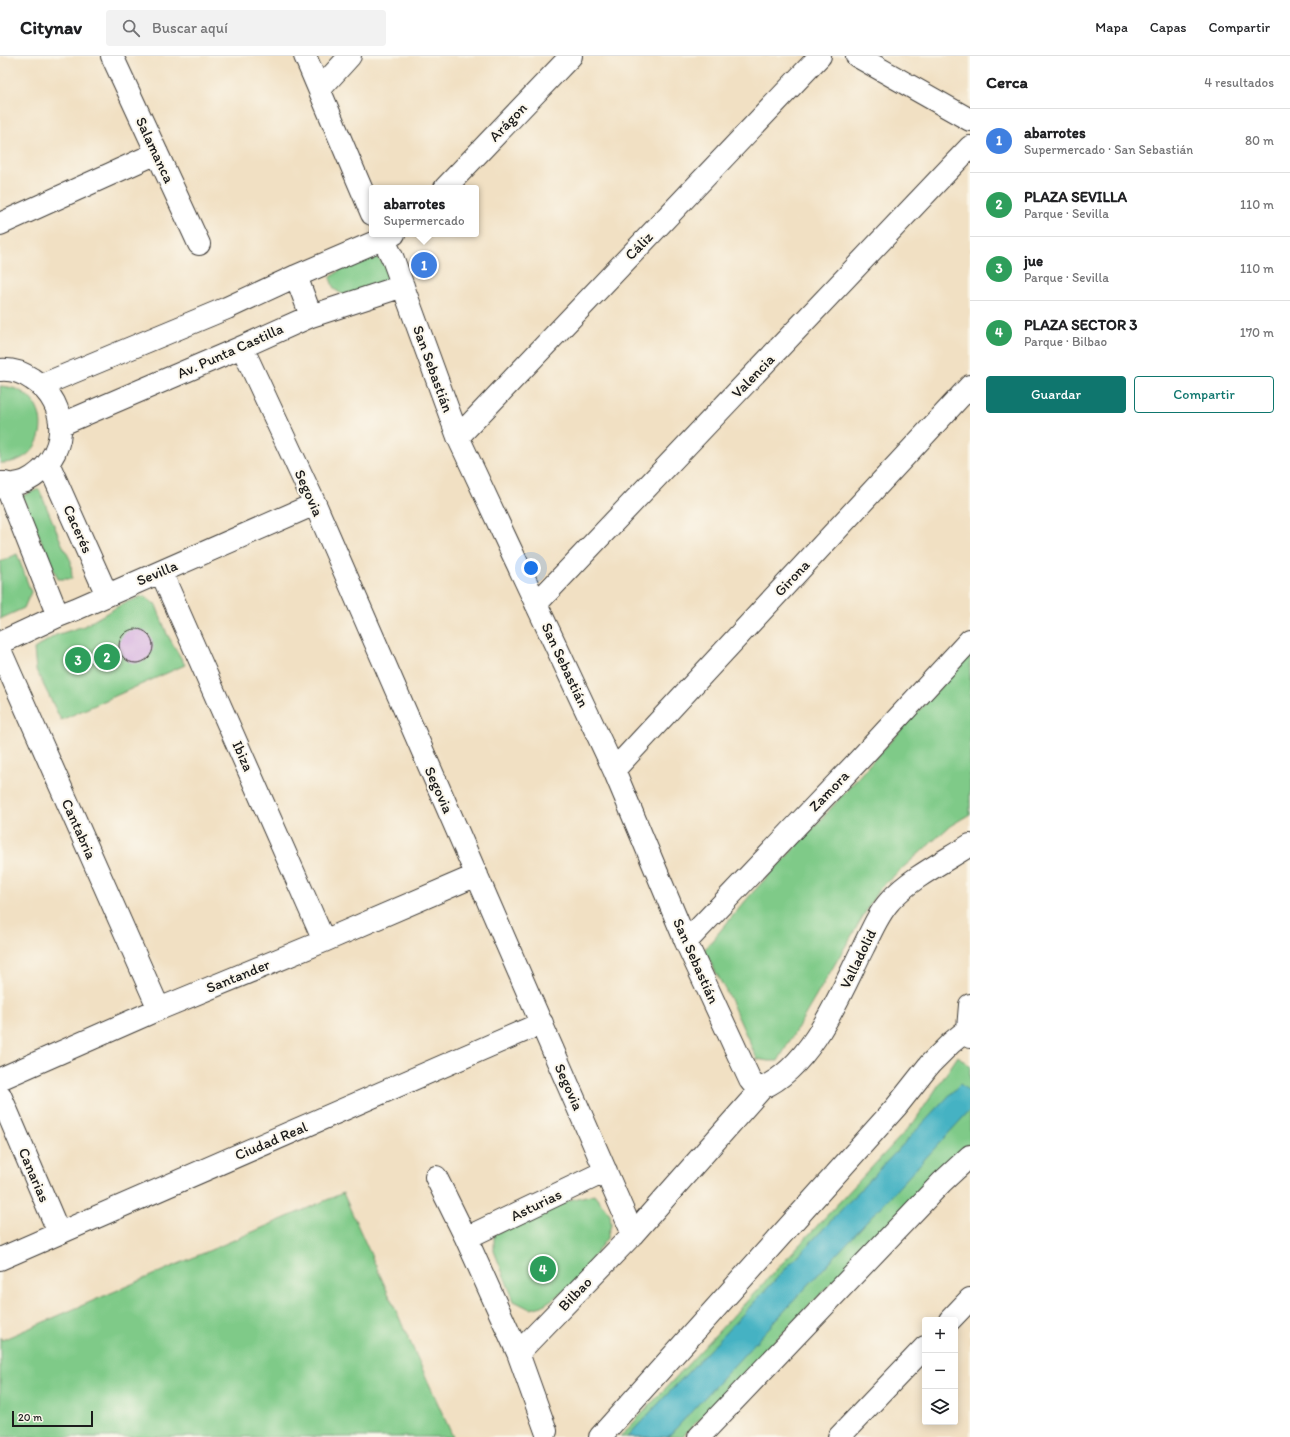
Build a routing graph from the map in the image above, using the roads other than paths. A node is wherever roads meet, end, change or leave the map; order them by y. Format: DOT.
graph roads {
  1 [pos="112,56"];
  2 [pos="305,56"];
  3 [pos="350,56"];
  4 [pos="571,56"];
  5 [pos="820,56"];
  6 [pos="857,56"];
  7 [pos="320,89"];
  8 [pos="970,120"];
  9 [pos="970,148"];
  10 [pos="157,153"];
  11 [pos="448,185"];
  12 [pos="369,207"];
  13 [pos="0,223"];
  14 [pos="385,237"];
  15 [pos="387,237"];
  16 [pos="199,244"];
  17 [pos="296,276"];
  18 [pos="403,286"];
  19 [pos="311,316"];
  20 [pos="242,347"];
  21 [pos="1,368"];
  22 [pos="42,385"];
  23 [pos="970,386"];
  24 [pos="60,425"];
  25 [pos="458,436"];
  26 [pos="48,463"];
  27 [pos="2,483"];
  28 [pos="315,504"];
  29 [pos="162,572"];
  30 [pos="107,595"];
  31 [pos="536,604"];
  32 [pos="58,616"];
  33 [pos="970,640"];
  34 [pos="0,643"];
  35 [pos="0,650"];
  36 [pos="614,770"];
  37 [pos="970,845"];
  38 [pos="477,875"];
  39 [pos="324,941"];
  40 [pos="686,942"];
  41 [pos="970,1005"];
  42 [pos="158,1009"];
  43 [pos="542,1023"];
  44 [pos="969,1033"];
  45 [pos="0,1079"];
  46 [pos="762,1088"];
  47 [pos="0,1095"];
  48 [pos="970,1156"];
  49 [pos="606,1171"];
  50 [pos="436,1177"];
  51 [pos="59,1233"];
  52 [pos="633,1234"];
  53 [pos="466,1238"];
  54 [pos="0,1259"];
  55 [pos="970,1300"];
  56 [pos="953,1317"];
  57 [pos="922,1350"];
  58 [pos="518,1353"];
  59 [pos="546,1431"];
  60 [pos="600,1437"];
  61 [pos="699,1437"];
  62 [pos="839,1437"];
  1 -- 10 [label="street, Salamanca"];
  2 -- 7 [label="street"];
  3 -- 7 [label="street"];
  4 -- 11 [label="street, Arágon"];
  5 -- 25 [label="street, Cáliz"];
  6 -- 8 [label="street"];
  7 -- 12 [label="street"];
  9 -- 31 [label="street, Valencia"];
  10 -- 13 [label="street"];
  10 -- 16 [label="street, Salamanca"];
  14 -- 17 [label="street"];
  15 -- 18 [label="street, San Sebastián"];
  17 -- 19 [label="street"];
  17 -- 22 [label="street"];
  18 -- 19 [label="street, Av. Punta Castilla"];
  18 -- 25 [label="street, San Sebastián"];
  19 -- 20 [label="street, Av. Punta Castilla"];
  20 -- 24 [label="street, Av. Punta Castilla"];
  20 -- 28 [label="street, Segovia"];
  21 -- 22 [label="street"];
  22 -- 24 [label="street"];
  23 -- 36 [label="street, Girona"];
  24 -- 26 [label="street"];
  25 -- 31 [label="street, San Sebastián"];
  26 -- 27 [label="street"];
  26 -- 30 [label="street, Cacerés"];
  27 -- 32 [label="street"];
  28 -- 29 [label="street, Sevilla"];
  28 -- 38 [label="street, Segovia"];
  29 -- 30 [label="street, Sevilla"];
  29 -- 39 [label="street, Ibiza"];
  30 -- 32 [label="street, Sevilla"];
  31 -- 36 [label="street, San Sebastián"];
  32 -- 34 [label="street, Sevilla"];
  33 -- 40 [label="street, Zamora"];
  35 -- 42 [label="street, Cantabria"];
  36 -- 40 [label="street, San Sebastián"];
  37 -- 46 [label="street, Valladolid"];
  38 -- 39 [label="street, Santander"];
  38 -- 43 [label="street, Segovia"];
  39 -- 42 [label="street, Santander"];
  40 -- 46 [label="street, San Sebastián"];
  41 -- 44 [label="street"];
  42 -- 45 [label="street, Santander"];
  43 -- 49 [label="street, Segovia"];
  43 -- 51 [label="street, Ciudad Real"];
  44 -- 60 [label="street"];
  46 -- 52 [label="street, Valladolid"];
  47 -- 51 [label="street, Canarias"];
  48 -- 61 [label="street"];
  49 -- 52 [label="street, Segovia"];
  49 -- 53 [label="street, Asturias"];
  50 -- 53 [label="street"];
  51 -- 54 [label="street, Ciudad Real"];
  52 -- 58 [label="street, Bilbao"];
  53 -- 58 [label="street"];
  55 -- 56 [label="street"];
  57 -- 62 [label="street"];
  58 -- 59 [label="street"];
}
